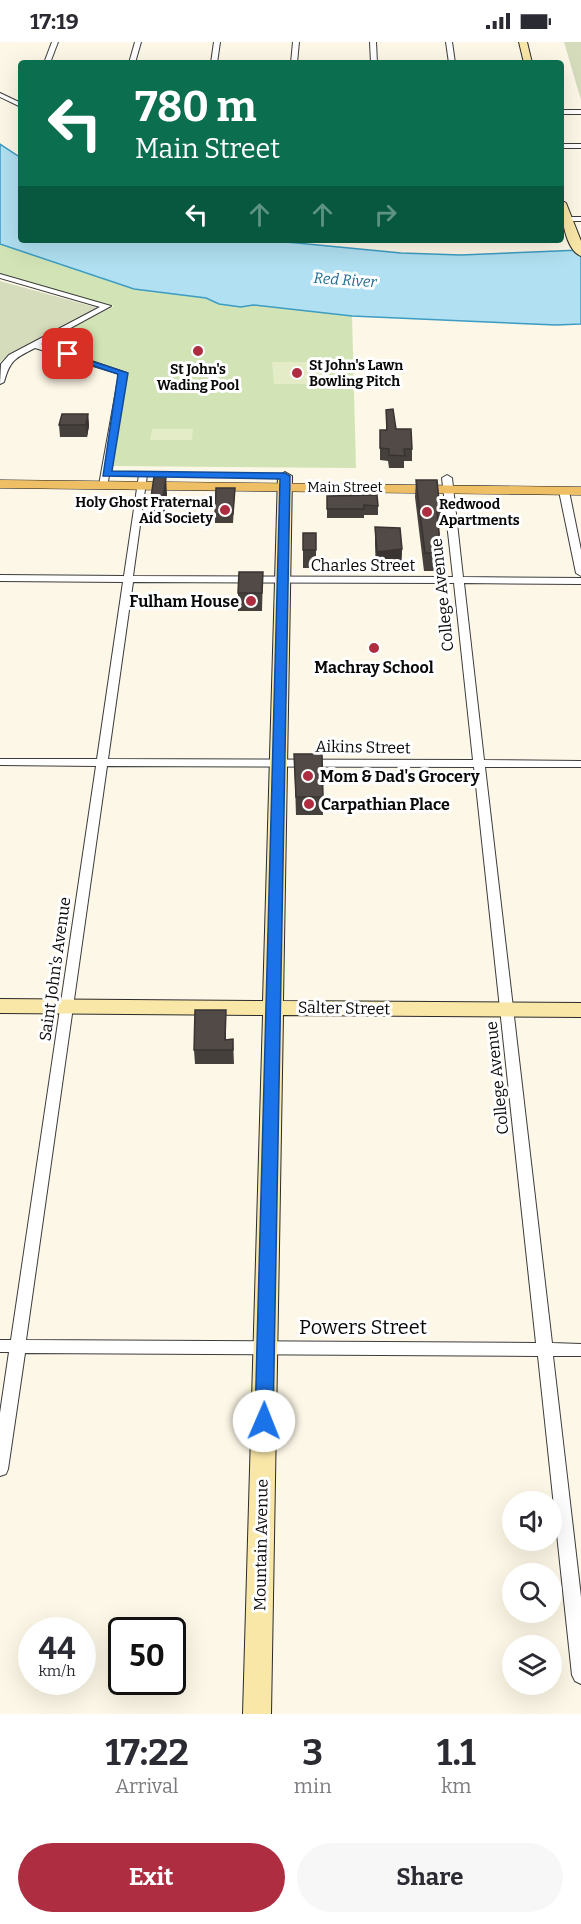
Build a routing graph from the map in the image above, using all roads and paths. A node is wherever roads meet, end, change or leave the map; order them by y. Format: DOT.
graph roads {
  1 [pos="55,42"];
  2 [pos="138,42"];
  3 [pos="217,42"];
  4 [pos="296,42"];
  5 [pos="373,42"];
  6 [pos="449,42"];
  7 [pos="523,42"];
  8 [pos="48,60"];
  9 [pos="133,60"];
  10 [pos="214,60"];
  11 [pos="294,60"];
  12 [pos="374,60"];
  13 [pos="452,60"];
  14 [pos="527,60"];
  15 [pos="0,95"];
  16 [pos="18,104"];
  17 [pos="564,112"];
  18 [pos="581,112"];
  19 [pos="564,146"];
  20 [pos="581,146"];
  21 [pos="564,219"];
  22 [pos="581,219"];
  23 [pos="564,221"];
  24 [pos="581,253"];
  25 [pos="0,276"];
  26 [pos="35,345"];
  27 [pos="0,382"];
  28 [pos="0,473"];
  29 [pos="105,479"];
  30 [pos="143,480"];
  31 [pos="581,480"];
  32 [pos="285,482"];
  33 [pos="449,483"];
  34 [pos="0,484"];
  35 [pos="564,491"];
  36 [pos="581,491"];
  37 [pos="581,573"];
  38 [pos="0,578"];
  39 [pos="129,578"];
  40 [pos="283,579"];
  41 [pos="458,580"];
  42 [pos="581,581"];
  43 [pos="0,762"];
  44 [pos="102,762"];
  45 [pos="279,763"];
  46 [pos="480,764"];
  47 [pos="581,764"];
  48 [pos="0,1006"];
  49 [pos="67,1006"];
  50 [pos="273,1007"];
  51 [pos="507,1010"];
  52 [pos="581,1010"];
  53 [pos="0,1346"];
  54 [pos="17,1346"];
  55 [pos="266,1348"];
  56 [pos="545,1349"];
  57 [pos="581,1350"];
  58 [pos="0,1469"];
  59 [pos="581,1675"];
  60 [pos="257,1714"];
  1 -- 8 [label="street"];
  2 -- 9 [label="street"];
  3 -- 10 [label="street"];
  4 -- 11 [label="street"];
  5 -- 12 [label="street"];
  6 -- 13 [label="street"];
  7 -- 14 [label="main road"];
  15 -- 16 [label="street"];
  17 -- 18 [label="street"];
  19 -- 20 [label="street"];
  21 -- 22 [label="street"];
  23 -- 24 [label="main road"];
  25 -- 26 [label="street"];
  26 -- 27 [label="street"];
  26 -- 29 [label="street"];
  28 -- 29 [label="main road, Main Street"];
  29 -- 30 [label="main road, Main Street"];
  29 -- 34 [label="main road, Main Street"];
  30 -- 32 [label="main road, Main Street"];
  30 -- 39 [label="street, Saint John's Avenue"];
  31 -- 33 [label="main road, Main Street"];
  32 -- 33 [label="main road, Main Street"];
  32 -- 40 [label="main road, Mountain Avenue"];
  33 -- 35 [label="main road, Main Street"];
  33 -- 41 [label="street, College Avenue"];
  35 -- 36 [label="main road, Main Street"];
  35 -- 37 [label="street"];
  38 -- 39 [label="street, Charles Street"];
  39 -- 40 [label="street, Charles Street"];
  39 -- 44 [label="street, Saint John's Avenue"];
  40 -- 41 [label="street, Charles Street"];
  40 -- 45 [label="main road, Mountain Avenue"];
  41 -- 42 [label="street, Charles Street"];
  41 -- 46 [label="street, College Avenue"];
  43 -- 44 [label="street, Aikins Street"];
  44 -- 45 [label="street, Aikins Street"];
  44 -- 49 [label="street, Saint John's Avenue"];
  45 -- 46 [label="street, Aikins Street"];
  45 -- 50 [label="main road, Mountain Avenue"];
  46 -- 47 [label="street, Aikins Street"];
  46 -- 51 [label="street, College Avenue"];
  48 -- 49 [label="main road, Salter Street"];
  49 -- 50 [label="main road, Salter Street"];
  49 -- 54 [label="street, Saint John's Avenue"];
  50 -- 51 [label="main road, Salter Street"];
  50 -- 55 [label="main road, Mountain Avenue"];
  51 -- 52 [label="main road, Salter Street"];
  51 -- 56 [label="street, College Avenue"];
  53 -- 54 [label="street, Powers Street"];
  54 -- 55 [label="street, Powers Street"];
  54 -- 58 [label="street, Saint John's Avenue"];
  55 -- 56 [label="street, Powers Street"];
  55 -- 60 [label="main road, Mountain Avenue"];
  56 -- 57 [label="street, Powers Street"];
  56 -- 59 [label="street, College Avenue"];
}
